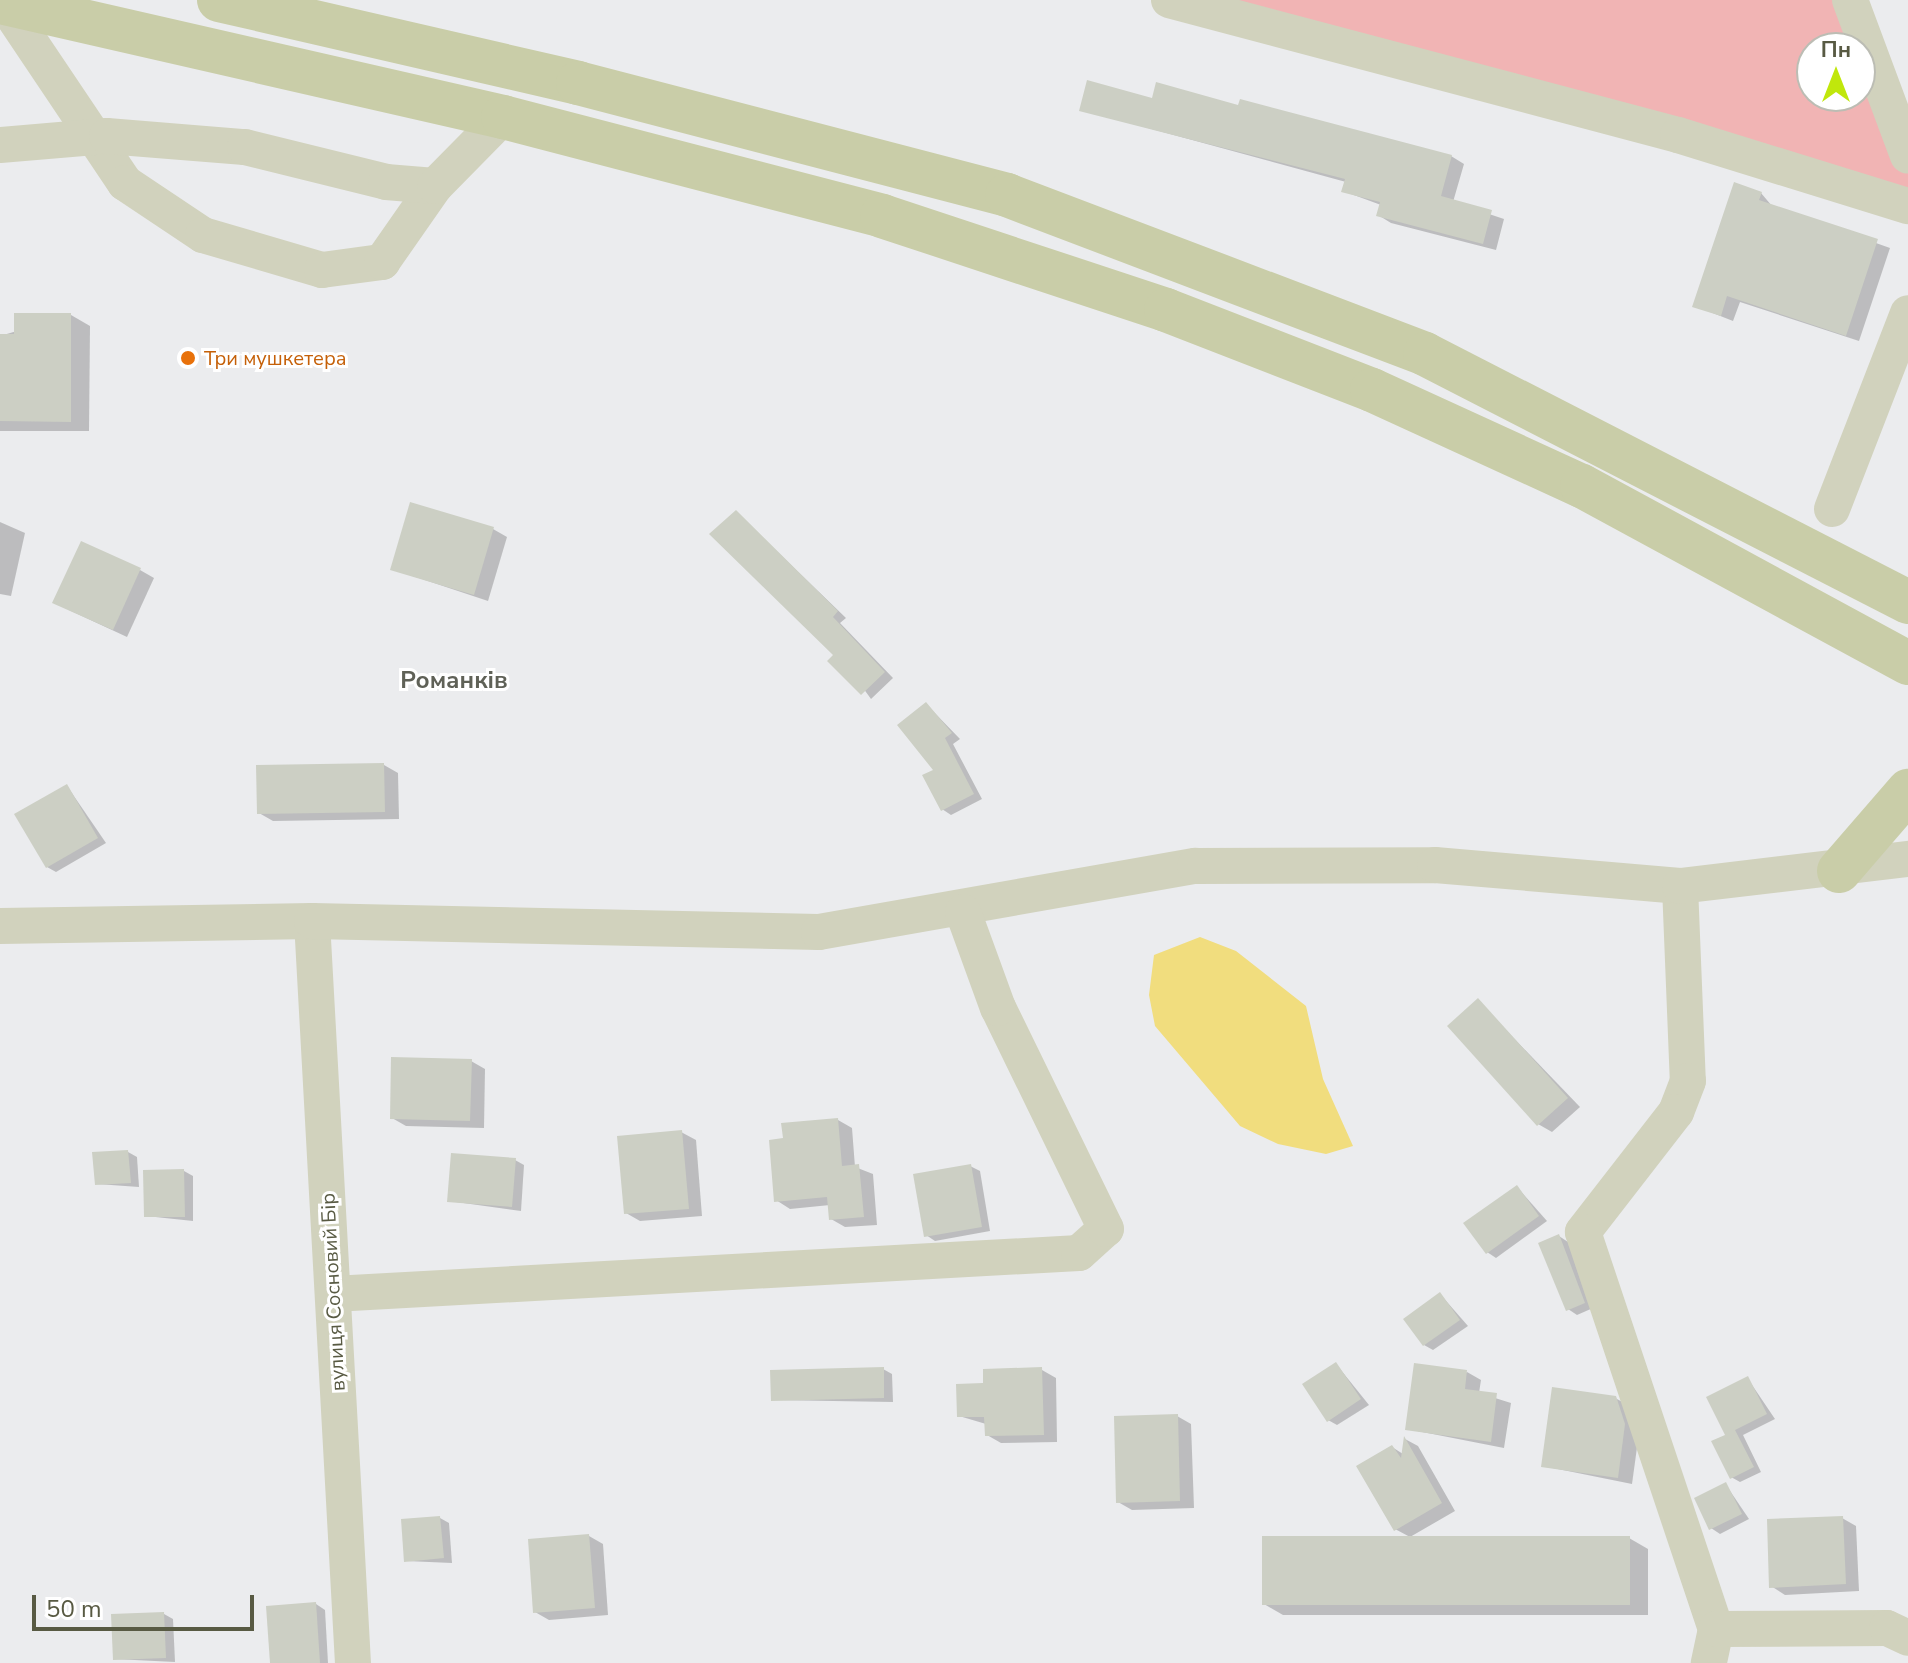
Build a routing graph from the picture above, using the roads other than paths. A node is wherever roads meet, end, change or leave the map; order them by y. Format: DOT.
graph roads {
  1 [pos="219,0"];
  2 [pos="1169,0"];
  3 [pos="1850,0"];
  4 [pos="2,2"];
  5 [pos="503,117"];
  6 [pos="94,137"];
  7 [pos="0,145"];
  8 [pos="1908,156"];
  9 [pos="435,186"];
  10 [pos="1908,206"];
  11 [pos="1908,313"];
  12 [pos="1832,509"];
  13 [pos="1908,602"];
  14 [pos="1905,667"];
  15 [pos="1908,791"];
  16 [pos="1908,859"];
  17 [pos="1839,871"];
  18 [pos="1680,886"];
  19 [pos="963,912"];
  20 [pos="312,921"];
  21 [pos="0,926"];
  22 [pos="333,1294"];
  23 [pos="1908,1638"];
  24 [pos="1712,1646"];
  25 [pos="353,1663"];
  1 -- 13 [label="main road"];
  2 -- 10 [label="street"];
  3 -- 8 [label="street"];
  4 -- 5 [label="main road"];
  4 -- 6 [label="street"];
  5 -- 9 [label="street"];
  5 -- 14 [label="main road"];
  6 -- 7 [label="street"];
  6 -- 9 [label="street"];
  6 -- 9 [label="street"];
  11 -- 12 [label="street"];
  15 -- 17 [label="main road"];
  16 -- 17 [label="street"];
  17 -- 18 [label="street"];
  18 -- 19 [label="street"];
  18 -- 24 [label="street"];
  19 -- 20 [label="street"];
  19 -- 22 [label="street"];
  20 -- 21 [label="street"];
  20 -- 22 [label="street, вулиця Сосновий Бір"];
  22 -- 25 [label="street, вулиця Сосновий Бір"];
  23 -- 24 [label="street"];
}
